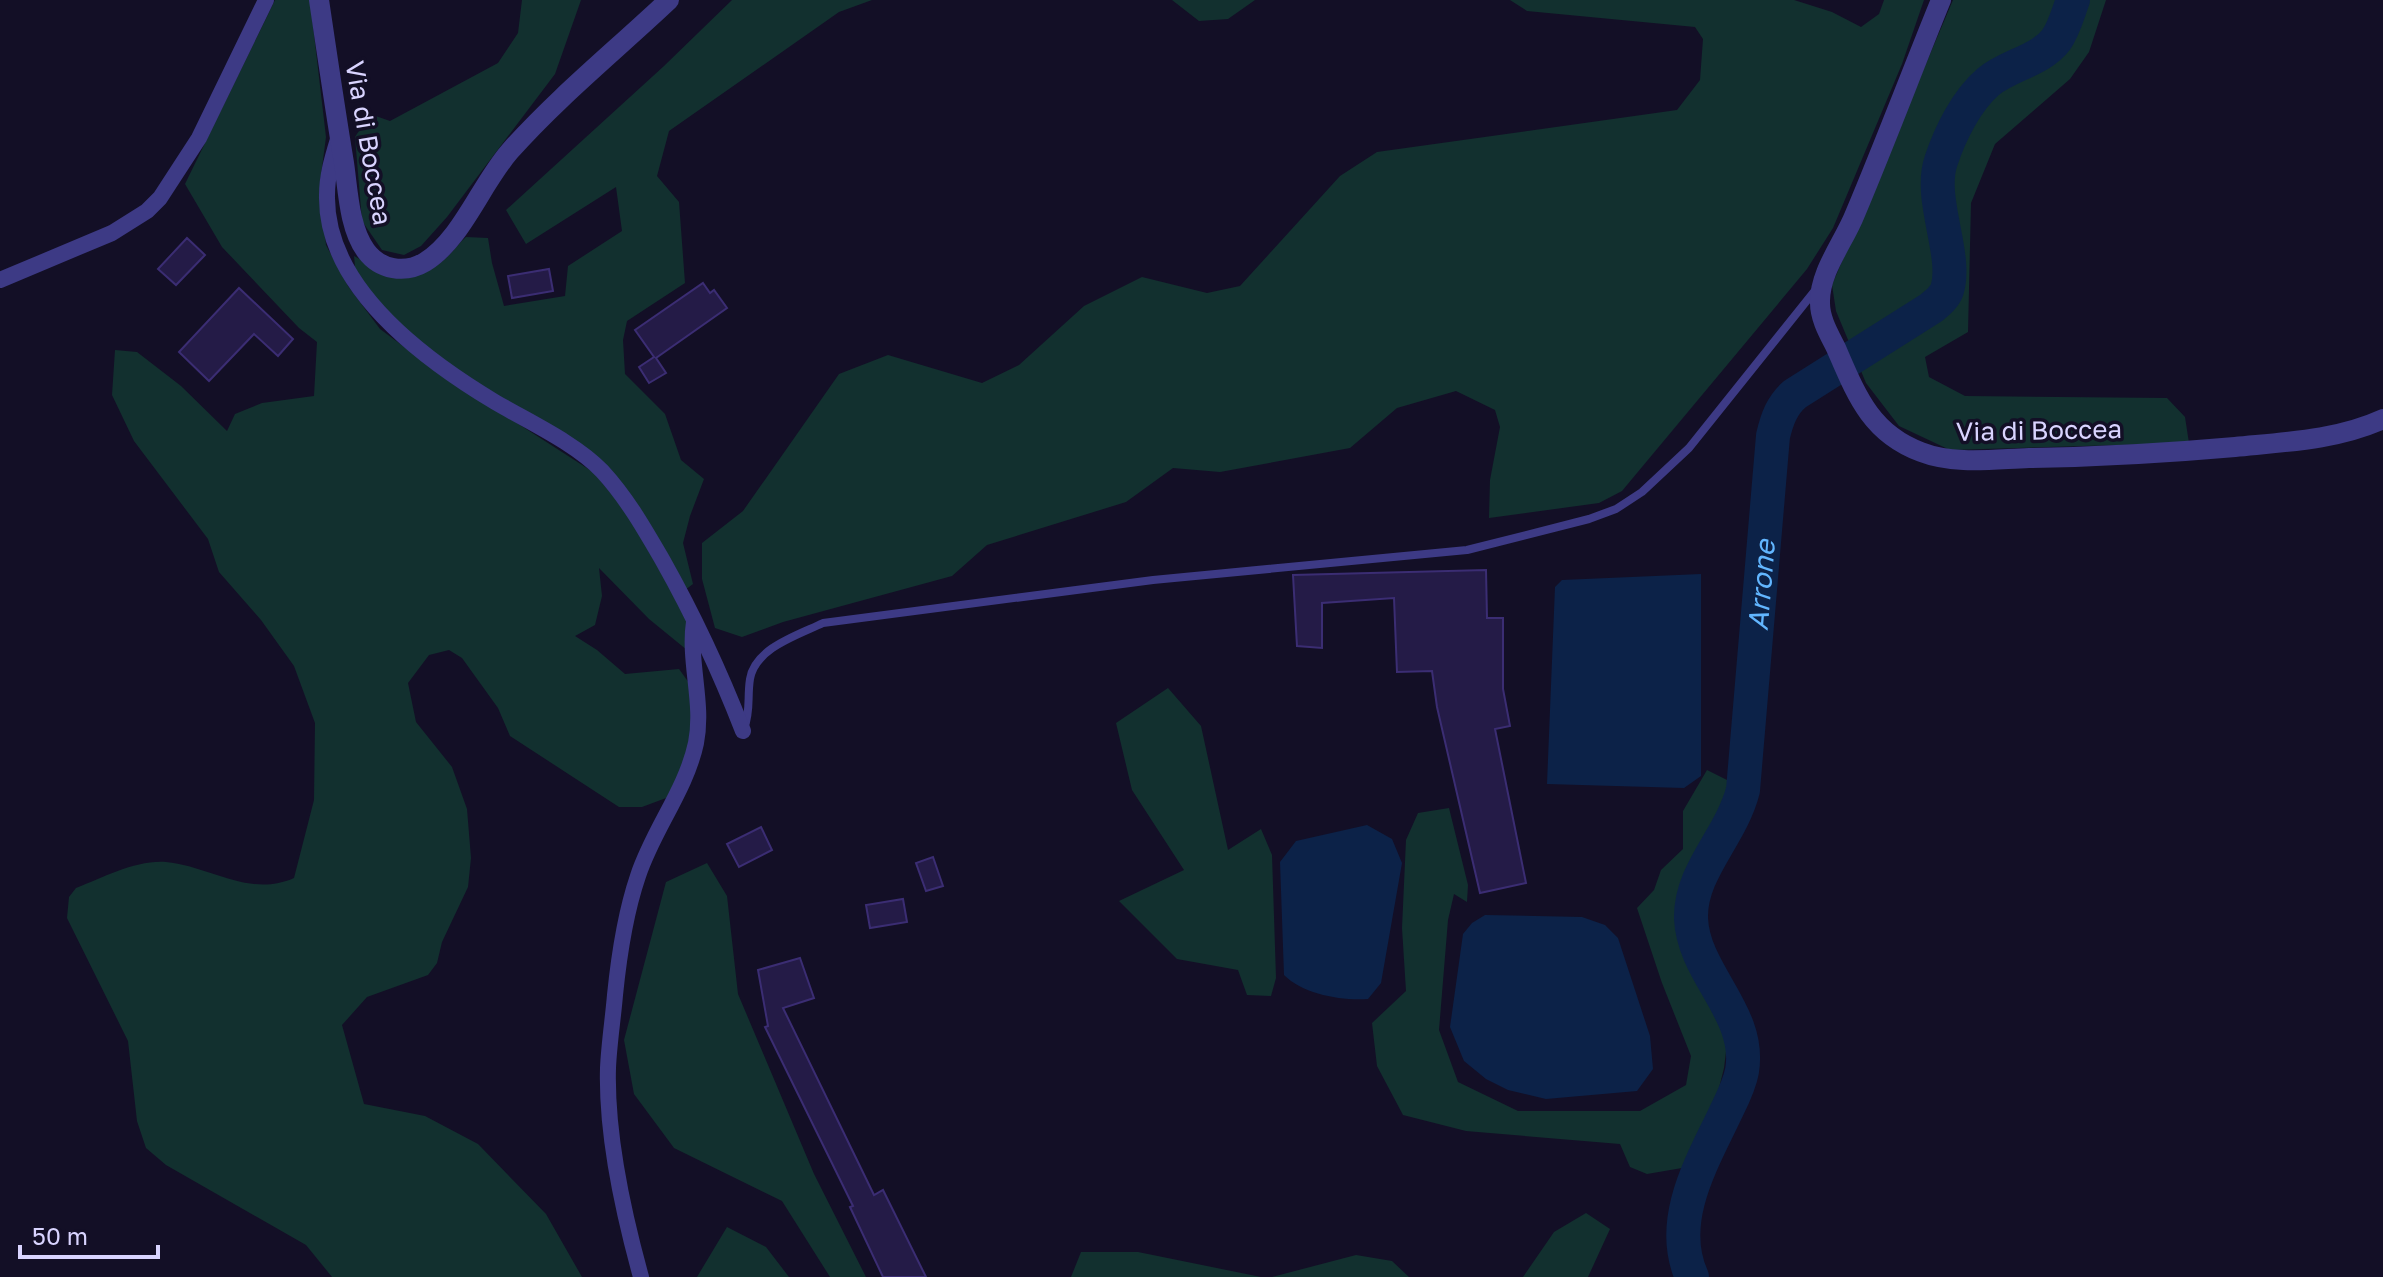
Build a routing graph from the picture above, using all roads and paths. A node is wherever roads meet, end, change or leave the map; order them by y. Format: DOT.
graph roads {
  1 [pos="266,0"];
  2 [pos="319,0"];
  3 [pos="669,0"];
  4 [pos="1941,0"];
  5 [pos="339,134"];
  6 [pos="1824,278"];
  7 [pos="0,280"];
  8 [pos="2383,419"];
  9 [pos="694,620"];
  10 [pos="743,731"];
  11 [pos="641,1277"];
  1 -- 7 [label="street"];
  2 -- 5 [label="street, Via di Boccea"];
  3 -- 5 [label="street, Via di Boccea"];
  4 -- 6 [label="street, Via di Boccea"];
  5 -- 9 [label="street"];
  6 -- 8 [label="street, Via di Boccea"];
  6 -- 10 [label="lane"];
  9 -- 10 [label="street"];
  9 -- 11 [label="street"];
}
